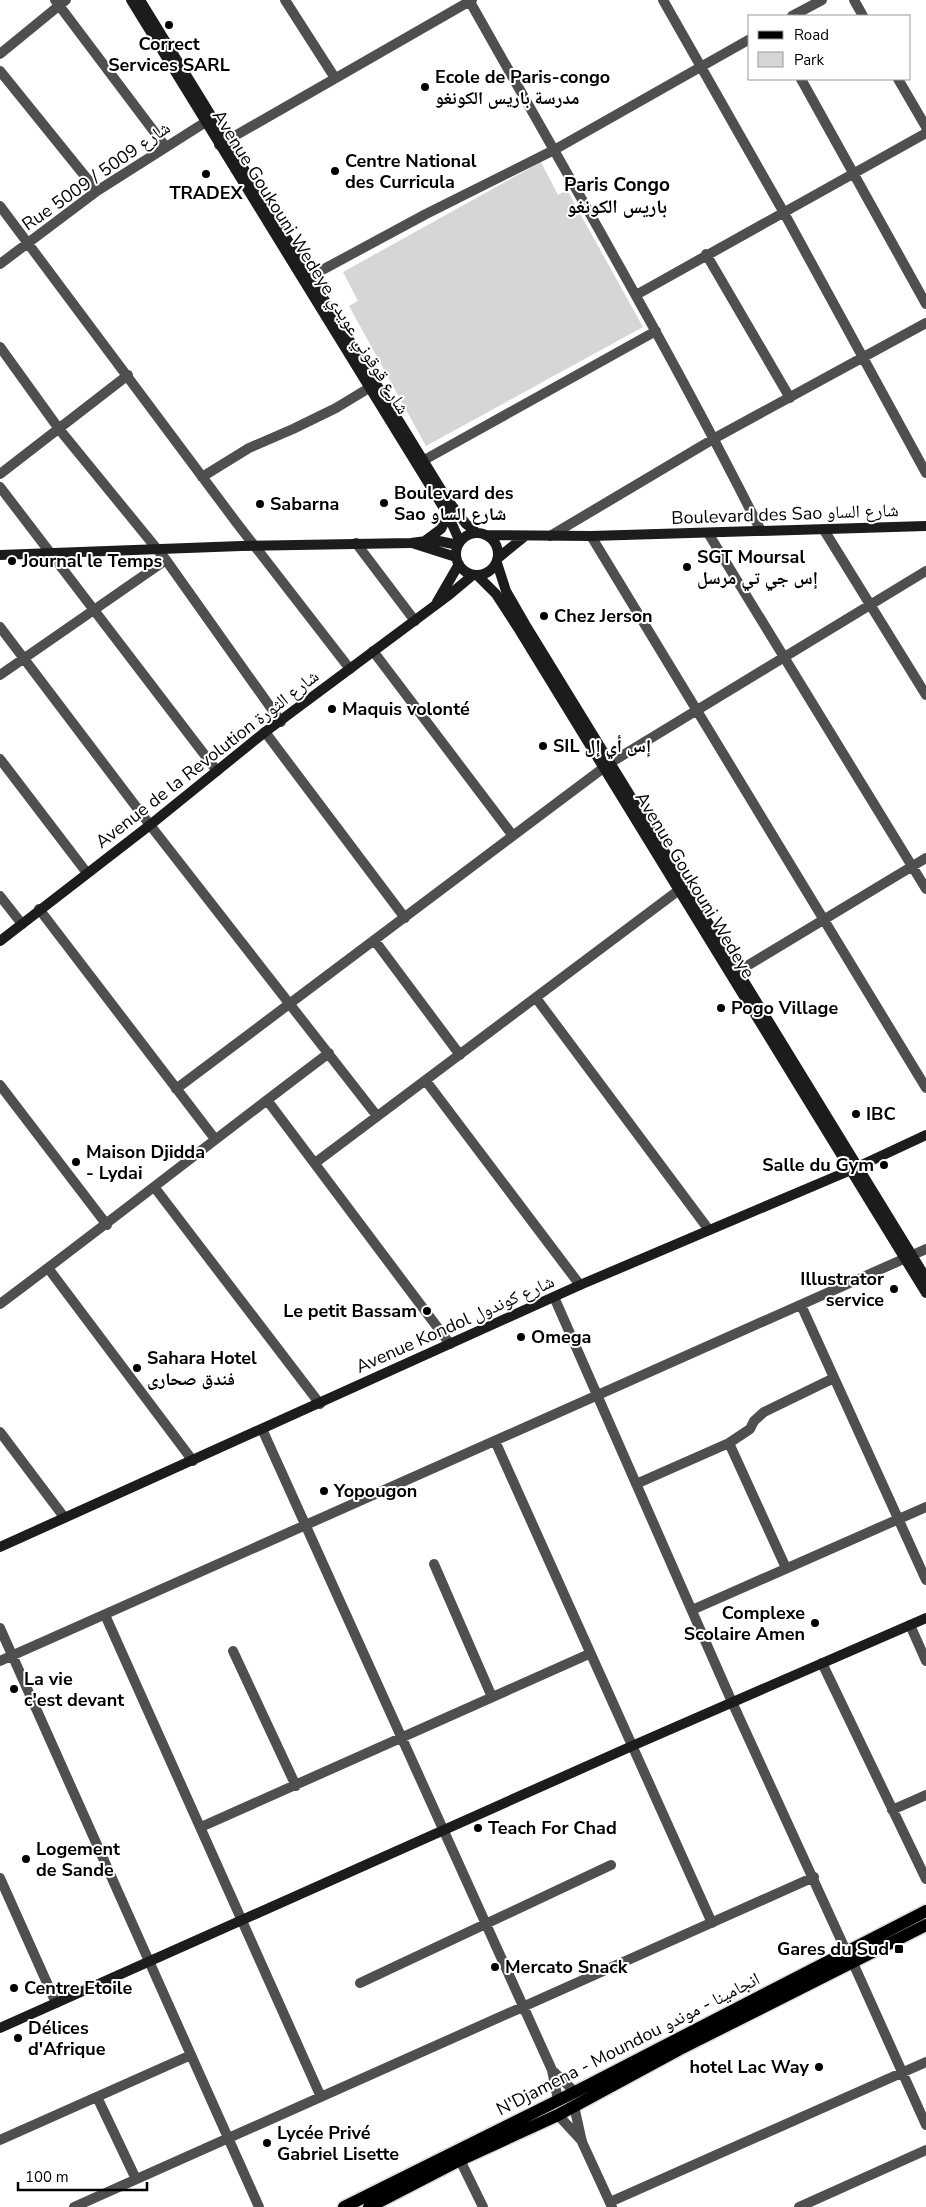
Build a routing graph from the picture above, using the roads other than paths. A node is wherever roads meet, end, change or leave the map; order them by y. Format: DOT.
graph roads {
  1 [pos="131,0"];
  2 [pos="140,0"];
  3 [pos="285,0"];
  4 [pos="470,0"];
  5 [pos="663,0"];
  6 [pos="822,0"];
  7 [pos="854,0"];
  8 [pos="60,2"];
  9 [pos="794,15"];
  10 [pos="862,15"];
  11 [pos="748,41"];
  12 [pos="0,54"];
  13 [pos="701,67"];
  14 [pos="0,71"];
  15 [pos="335,78"];
  16 [pos="803,80"];
  17 [pos="899,80"];
  18 [pos="209,120"];
  19 [pos="926,127"];
  20 [pos="926,133"];
  21 [pos="222,143"];
  22 [pos="165,146"];
  23 [pos="554,150"];
  24 [pos="853,173"];
  25 [pos="97,191"];
  26 [pos="0,206"];
  27 [pos="783,211"];
  28 [pos="28,242"];
  29 [pos="706,254"];
  30 [pos="0,264"];
  31 [pos="311,276"];
  32 [pos="636,295"];
  33 [pos="926,304"];
  34 [pos="926,323"];
  35 [pos="656,331"];
  36 [pos="0,348"];
  37 [pos="862,358"];
  38 [pos="128,376"];
  39 [pos="369,388"];
  40 [pos="790,398"];
  41 [pos="59,429"];
  42 [pos="714,438"];
  43 [pos="420,462"];
  44 [pos="926,473"];
  45 [pos="0,474"];
  46 [pos="202,476"];
  47 [pos="0,487"];
  48 [pos="448,515"];
  49 [pos="926,526"];
  50 [pos="761,530"];
  51 [pos="824,530"];
  52 [pos="708,533"];
  53 [pos="481,534"];
  54 [pos="525,536"];
  55 [pos="550,536"];
  56 [pos="591,536"];
  57 [pos="426,540"];
  58 [pos="356,543"];
  59 [pos="411,543"];
  60 [pos="459,543"];
  61 [pos="256,546"];
  62 [pos="157,549"];
  63 [pos="51,554"];
  64 [pos="0,556"];
  65 [pos="166,560"];
  66 [pos="497,560"];
  67 [pos="458,561"];
  68 [pos="926,571"];
  69 [pos="475,575"];
  70 [pos="872,604"];
  71 [pos="435,605"];
  72 [pos="93,610"];
  73 [pos="414,621"];
  74 [pos="0,626"];
  75 [pos="373,651"];
  76 [pos="784,656"];
  77 [pos="24,659"];
  78 [pos="350,669"];
  79 [pos="0,675"];
  80 [pos="926,695"];
  81 [pos="695,710"];
  82 [pos="281,722"];
  83 [pos="265,732"];
  84 [pos="0,759"];
  85 [pos="607,765"];
  86 [pos="217,771"];
  87 [pos="150,825"];
  88 [pos="513,836"];
  89 [pos="926,858"];
  90 [pos="912,867"];
  91 [pos="87,873"];
  92 [pos="926,889"];
  93 [pos="679,890"];
  94 [pos="0,896"];
  95 [pos="39,909"];
  96 [pos="405,918"];
  97 [pos="823,920"];
  98 [pos="22,924"];
  99 [pos="0,941"];
  100 [pos="374,941"];
  101 [pos="735,974"];
  102 [pos="536,998"];
  103 [pos="291,1003"];
  104 [pos="329,1053"];
  105 [pos="460,1055"];
  106 [pos="426,1081"];
  107 [pos="0,1085"];
  108 [pos="926,1088"];
  109 [pos="176,1089"];
  110 [pos="267,1100"];
  111 [pos="378,1116"];
  112 [pos="926,1135"];
  113 [pos="215,1139"];
  114 [pos="315,1163"];
  115 [pos="854,1168"];
  116 [pos="155,1188"];
  117 [pos="107,1225"];
  118 [pos="709,1230"];
  119 [pos="926,1249"];
  120 [pos="908,1256"];
  121 [pos="48,1268"];
  122 [pos="926,1278"];
  123 [pos="580,1285"];
  124 [pos="926,1293"];
  125 [pos="554,1298"];
  126 [pos="0,1304"];
  127 [pos="801,1305"];
  128 [pos="450,1344"];
  129 [pos="834,1378"];
  130 [pos="598,1395"];
  131 [pos="320,1404"];
  132 [pos="262,1429"];
  133 [pos="0,1432"];
  134 [pos="495,1441"];
  135 [pos="728,1442"];
  136 [pos="193,1461"];
  137 [pos="636,1484"];
  138 [pos="926,1507"];
  139 [pos="64,1517"];
  140 [pos="898,1519"];
  141 [pos="304,1526"];
  142 [pos="0,1547"];
  143 [pos="434,1564"];
  144 [pos="786,1568"];
  145 [pos="926,1580"];
  146 [pos="692,1610"];
  147 [pos="105,1615"];
  148 [pos="926,1618"];
  149 [pos="910,1625"];
  150 [pos="0,1628"];
  151 [pos="233,1651"];
  152 [pos="589,1654"];
  153 [pos="12,1655"];
  154 [pos="0,1661"];
  155 [pos="926,1661"];
  156 [pos="822,1663"];
  157 [pos="492,1697"];
  158 [pos="732,1702"];
  159 [pos="401,1739"];
  160 [pos="632,1746"];
  161 [pos="296,1786"];
  162 [pos="926,1795"];
  163 [pos="892,1810"];
  164 [pos="201,1827"];
  165 [pos="443,1832"];
  166 [pos="611,1865"];
  167 [pos="814,1876"];
  168 [pos="0,1878"];
  169 [pos="926,1879"];
  170 [pos="926,1911"];
  171 [pos="241,1921"];
  172 [pos="712,1923"];
  173 [pos="484,1924"];
  174 [pos="926,1925"];
  175 [pos="850,1958"];
  176 [pos="149,1962"];
  177 [pos="360,1983"];
  178 [pos="56,2003"];
  179 [pos="523,2008"];
  180 [pos="0,2028"];
  181 [pos="191,2055"];
  182 [pos="926,2062"];
  183 [pos="552,2070"];
  184 [pos="903,2072"];
  185 [pos="575,2092"];
  186 [pos="97,2097"];
  187 [pos="321,2097"];
  188 [pos="558,2100"];
  189 [pos="574,2106"];
  190 [pos="558,2115"];
  191 [pos="926,2125"];
  192 [pos="229,2139"];
  193 [pos="0,2140"];
  194 [pos="582,2142"];
  195 [pos="926,2150"];
  196 [pos="460,2160"];
  197 [pos="136,2179"];
  198 [pos="376,2205"];
  199 [pos="611,2205"];
  200 [pos="74,2207"];
  201 [pos="259,2207"];
  202 [pos="344,2207"];
  203 [pos="483,2207"];
  204 [pos="799,2207"];
  1 -- 18 [label="street, Avenue Goukouni Wedeye شارع قوقوني عويدي"];
  2 -- 18 [label="street, Avenue Goukouni Wedeye شارع قوقوني عويدي"];
  3 -- 15 [label="street"];
  4 -- 15 [label="street"];
  4 -- 23 [label="street"];
  5 -- 13 [label="street"];
  6 -- 9 [label="street"];
  7 -- 10 [label="street"];
  8 -- 12 [label="street"];
  8 -- 22 [label="street"];
  11 -- 13 [label="street"];
  13 -- 23 [label="street"];
  13 -- 27 [label="street"];
  14 -- 25 [label="street"];
  15 -- 21 [label="street"];
  16 -- 24 [label="street"];
  17 -- 19 [label="street"];
  18 -- 21 [label="street, Avenue Goukouni Wedeye شارع قوقوني عويدي"];
  18 -- 22 [label="street, Rue 5009 / شارع 5009"];
  20 -- 24 [label="street"];
  21 -- 31 [label="street, Avenue Goukouni Wedeye شارع قوقوني عويدي"];
  21 -- 39 [label="street, Avenue Goukouni Wedeye شارع قوقوني عويدي"];
  22 -- 25 [label="street, Rue 5009 / شارع 5009"];
  23 -- 31 [label="street"];
  23 -- 32 [label="street"];
  24 -- 27 [label="street"];
  24 -- 33 [label="street"];
  25 -- 28 [label="street, Rue 5009 / شارع 5009"];
  26 -- 28 [label="street"];
  27 -- 29 [label="street"];
  27 -- 37 [label="street"];
  28 -- 30 [label="street, Rue 5009 / شارع 5009"];
  28 -- 38 [label="street"];
  29 -- 32 [label="street"];
  29 -- 40 [label="street"];
  31 -- 43 [label="street, Avenue Goukouni Wedeye شارع قوقوني عويدي"];
  32 -- 35 [label="street"];
  34 -- 37 [label="street"];
  35 -- 42 [label="street"];
  35 -- 43 [label="street"];
  36 -- 41 [label="street"];
  37 -- 40 [label="street"];
  37 -- 44 [label="street"];
  38 -- 41 [label="street"];
  38 -- 46 [label="street"];
  39 -- 43 [label="street, Avenue Goukouni Wedeye شارع قوقوني عويدي"];
  39 -- 46 [label="street"];
  40 -- 42 [label="street"];
  41 -- 45 [label="street"];
  41 -- 62 [label="street"];
  42 -- 50 [label="street"];
  42 -- 55 [label="street"];
  43 -- 48 [label="street, Avenue Goukouni Wedeye شارع قوقوني عويدي"];
  43 -- 53 [label="street, Avenue Goukouni Wedeye شارع قوقوني عويدي"];
  46 -- 61 [label="street"];
  47 -- 63 [label="street"];
  48 -- 57 [label="street"];
  48 -- 60 [label="street, Avenue Goukouni Wedeye شارع قوقوني عويدي"];
  49 -- 51 [label="street, Boulevard des Sao شارع الساو"];
  50 -- 51 [label="street, Boulevard des Sao شارع الساو"];
  50 -- 52 [label="street, Boulevard des Sao شارع الساو"];
  51 -- 70 [label="street"];
  52 -- 56 [label="street, Boulevard des Sao شارع الساو"];
  52 -- 76 [label="street"];
  53 -- 54 [label="street, Boulevard des Sao شارع الساو"];
  53 -- 60 [label="street"];
  53 -- 66 [label="street"];
  54 -- 55 [label="street, Boulevard des Sao شارع الساو"];
  54 -- 66 [label="street"];
  55 -- 56 [label="street, Boulevard des Sao شارع الساو"];
  56 -- 81 [label="street"];
  57 -- 59 [label="street"];
  57 -- 60 [label="street"];
  58 -- 59 [label="street"];
  58 -- 61 [label="street"];
  58 -- 73 [label="street"];
  59 -- 67 [label="street"];
  60 -- 67 [label="street"];
  61 -- 62 [label="street"];
  61 -- 78 [label="street"];
  62 -- 63 [label="street"];
  62 -- 65 [label="street"];
  63 -- 64 [label="street"];
  63 -- 72 [label="street"];
  65 -- 72 [label="street"];
  65 -- 82 [label="street"];
  66 -- 69 [label="street"];
  66 -- 85 [label="street, Avenue Goukouni Wedeye"];
  67 -- 69 [label="street"];
  67 -- 71 [label="street, Avenue de la Revolution شارع الثورة"];
  68 -- 70 [label="street"];
  69 -- 71 [label="street, Avenue de la Revolution شارع الثورة"];
  69 -- 85 [label="street, Avenue Goukouni Wedeye"];
  70 -- 76 [label="street"];
  70 -- 80 [label="street"];
  71 -- 73 [label="street, Avenue de la Revolution شارع الثورة"];
  72 -- 77 [label="street"];
  72 -- 86 [label="street"];
  73 -- 75 [label="street, Avenue de la Revolution شارع الثورة"];
  74 -- 77 [label="street"];
  75 -- 78 [label="street, Avenue de la Revolution شارع الثورة"];
  75 -- 88 [label="street"];
  76 -- 81 [label="street"];
  76 -- 90 [label="street"];
  77 -- 79 [label="street"];
  77 -- 87 [label="street"];
  78 -- 82 [label="street, Avenue de la Revolution شارع الثورة"];
  81 -- 85 [label="street"];
  81 -- 97 [label="street"];
  82 -- 83 [label="street, Avenue de la Revolution شارع الثورة"];
  83 -- 86 [label="street, Avenue de la Revolution شارع الثورة"];
  83 -- 96 [label="street"];
  84 -- 91 [label="street"];
  85 -- 88 [label="street"];
  85 -- 93 [label="street, Avenue Goukouni Wedeye"];
  85 -- 101 [label="street, Avenue Goukouni Wedeye"];
  86 -- 87 [label="street, Avenue de la Revolution شارع الثورة"];
  87 -- 91 [label="street, Avenue de la Revolution شارع الثورة"];
  87 -- 103 [label="street"];
  88 -- 96 [label="street"];
  89 -- 90 [label="street"];
  90 -- 92 [label="street"];
  90 -- 97 [label="street"];
  91 -- 95 [label="street, Avenue de la Revolution شارع الثورة"];
  93 -- 101 [label="street, Avenue Goukouni Wedeye"];
  93 -- 102 [label="street"];
  94 -- 98 [label="street"];
  95 -- 98 [label="street, Avenue de la Revolution شارع الثورة"];
  95 -- 109 [label="street"];
  96 -- 100 [label="street"];
  97 -- 101 [label="street"];
  97 -- 108 [label="street"];
  98 -- 99 [label="street, Avenue de la Revolution شارع الثورة"];
  100 -- 103 [label="street"];
  100 -- 105 [label="street"];
  101 -- 115 [label="street, Avenue Goukouni Wedeye"];
  102 -- 105 [label="street"];
  102 -- 118 [label="street"];
  103 -- 104 [label="street"];
  103 -- 109 [label="street"];
  104 -- 110 [label="street"];
  104 -- 111 [label="street"];
  105 -- 106 [label="street"];
  106 -- 111 [label="street"];
  106 -- 123 [label="street"];
  107 -- 117 [label="street"];
  109 -- 113 [label="street"];
  110 -- 113 [label="street"];
  110 -- 114 [label="street"];
  111 -- 114 [label="street"];
  112 -- 115 [label="street, Avenue Kondol شارع كوندول"];
  113 -- 116 [label="street"];
  114 -- 128 [label="street"];
  115 -- 118 [label="street, Avenue Kondol شارع كوندول"];
  115 -- 120 [label="street, Avenue Goukouni Wedeye"];
  116 -- 117 [label="street"];
  116 -- 131 [label="street"];
  117 -- 121 [label="street"];
  118 -- 123 [label="street, Avenue Kondol شارع كوندول"];
  119 -- 120 [label="street"];
  120 -- 122 [label="street, Avenue Goukouni Wedeye"];
  120 -- 124 [label="street, Avenue Goukouni Wedeye"];
  120 -- 127 [label="street"];
  121 -- 126 [label="street"];
  121 -- 136 [label="street"];
  123 -- 125 [label="street, Avenue Kondol شارع كوندول"];
  125 -- 128 [label="street, Avenue Kondol شارع كوندول"];
  125 -- 130 [label="street"];
  127 -- 129 [label="street"];
  127 -- 130 [label="street"];
  128 -- 131 [label="street, Avenue Kondol شارع كوندول"];
  129 -- 135 [label="street"];
  129 -- 140 [label="street"];
  130 -- 134 [label="street"];
  130 -- 137 [label="street"];
  131 -- 132 [label="street, Avenue Kondol شارع كوندول"];
  132 -- 136 [label="street, Avenue Kondol شارع كوندول"];
  132 -- 141 [label="street"];
  133 -- 139 [label="street"];
  134 -- 141 [label="street"];
  134 -- 152 [label="street"];
  135 -- 137 [label="street"];
  135 -- 144 [label="street"];
  136 -- 139 [label="street, Avenue Kondol شارع كوندول"];
  137 -- 146 [label="street"];
  138 -- 140 [label="street"];
  139 -- 142 [label="street, Avenue Kondol شارع كوندول"];
  140 -- 144 [label="street"];
  140 -- 145 [label="street"];
  141 -- 147 [label="street"];
  141 -- 159 [label="street"];
  143 -- 157 [label="street"];
  144 -- 146 [label="street"];
  146 -- 158 [label="street"];
  147 -- 153 [label="street"];
  147 -- 164 [label="street"];
  148 -- 149 [label="street"];
  149 -- 155 [label="street"];
  149 -- 156 [label="street"];
  150 -- 153 [label="street"];
  151 -- 161 [label="street"];
  152 -- 157 [label="street"];
  152 -- 160 [label="street"];
  153 -- 154 [label="street"];
  153 -- 176 [label="street"];
  156 -- 158 [label="street"];
  156 -- 163 [label="street"];
  157 -- 159 [label="street"];
  158 -- 160 [label="street"];
  158 -- 167 [label="street"];
  159 -- 161 [label="street"];
  159 -- 165 [label="street"];
  160 -- 165 [label="street"];
  160 -- 172 [label="street"];
  161 -- 164 [label="street"];
  162 -- 163 [label="street"];
  163 -- 169 [label="street"];
  164 -- 171 [label="street"];
  165 -- 171 [label="street"];
  165 -- 173 [label="street"];
  166 -- 173 [label="street"];
  167 -- 172 [label="street"];
  167 -- 175 [label="street"];
  168 -- 178 [label="street"];
  170 -- 175 [label="main road, N'Djamena - Moundou انجامينا - موندو"];
  171 -- 176 [label="street"];
  171 -- 187 [label="street"];
  172 -- 179 [label="street"];
  173 -- 177 [label="street"];
  173 -- 179 [label="street"];
  174 -- 175 [label="main road, N'Djamena - Moundou انجامينا - موندو"];
  175 -- 184 [label="street"];
  175 -- 185 [label="main road, N'Djamena - Moundou انجامينا - موندو"];
  175 -- 189 [label="main road, N'Djamena - Moundou انجامينا - موندو"];
  176 -- 178 [label="street"];
  176 -- 181 [label="street"];
  178 -- 180 [label="street"];
  179 -- 183 [label="street"];
  179 -- 187 [label="street"];
  181 -- 186 [label="street"];
  181 -- 192 [label="street"];
  182 -- 184 [label="street"];
  183 -- 185 [label="street"];
  183 -- 188 [label="street"];
  184 -- 191 [label="street"];
  184 -- 199 [label="street"];
  185 -- 188 [label="main road, N'Djamena - Moundou انجامينا - موندو"];
  186 -- 193 [label="street"];
  186 -- 197 [label="street"];
  187 -- 192 [label="street"];
  188 -- 202 [label="main road, N'Djamena - Moundou انجامينا - موندو"];
  189 -- 190 [label="main road, N'Djamena - Moundou انجامينا - موندو"];
  189 -- 194 [label="street"];
  190 -- 194 [label="street"];
  190 -- 196 [label="main road, N'Djamena - Moundou انجامينا - موندو"];
  192 -- 197 [label="street"];
  192 -- 201 [label="street"];
  194 -- 199 [label="street"];
  195 -- 204 [label="street"];
  196 -- 198 [label="main road, N'Djamena - Moundou انجامينا - موندو"];
  196 -- 203 [label="street"];
  197 -- 200 [label="street"];
}
